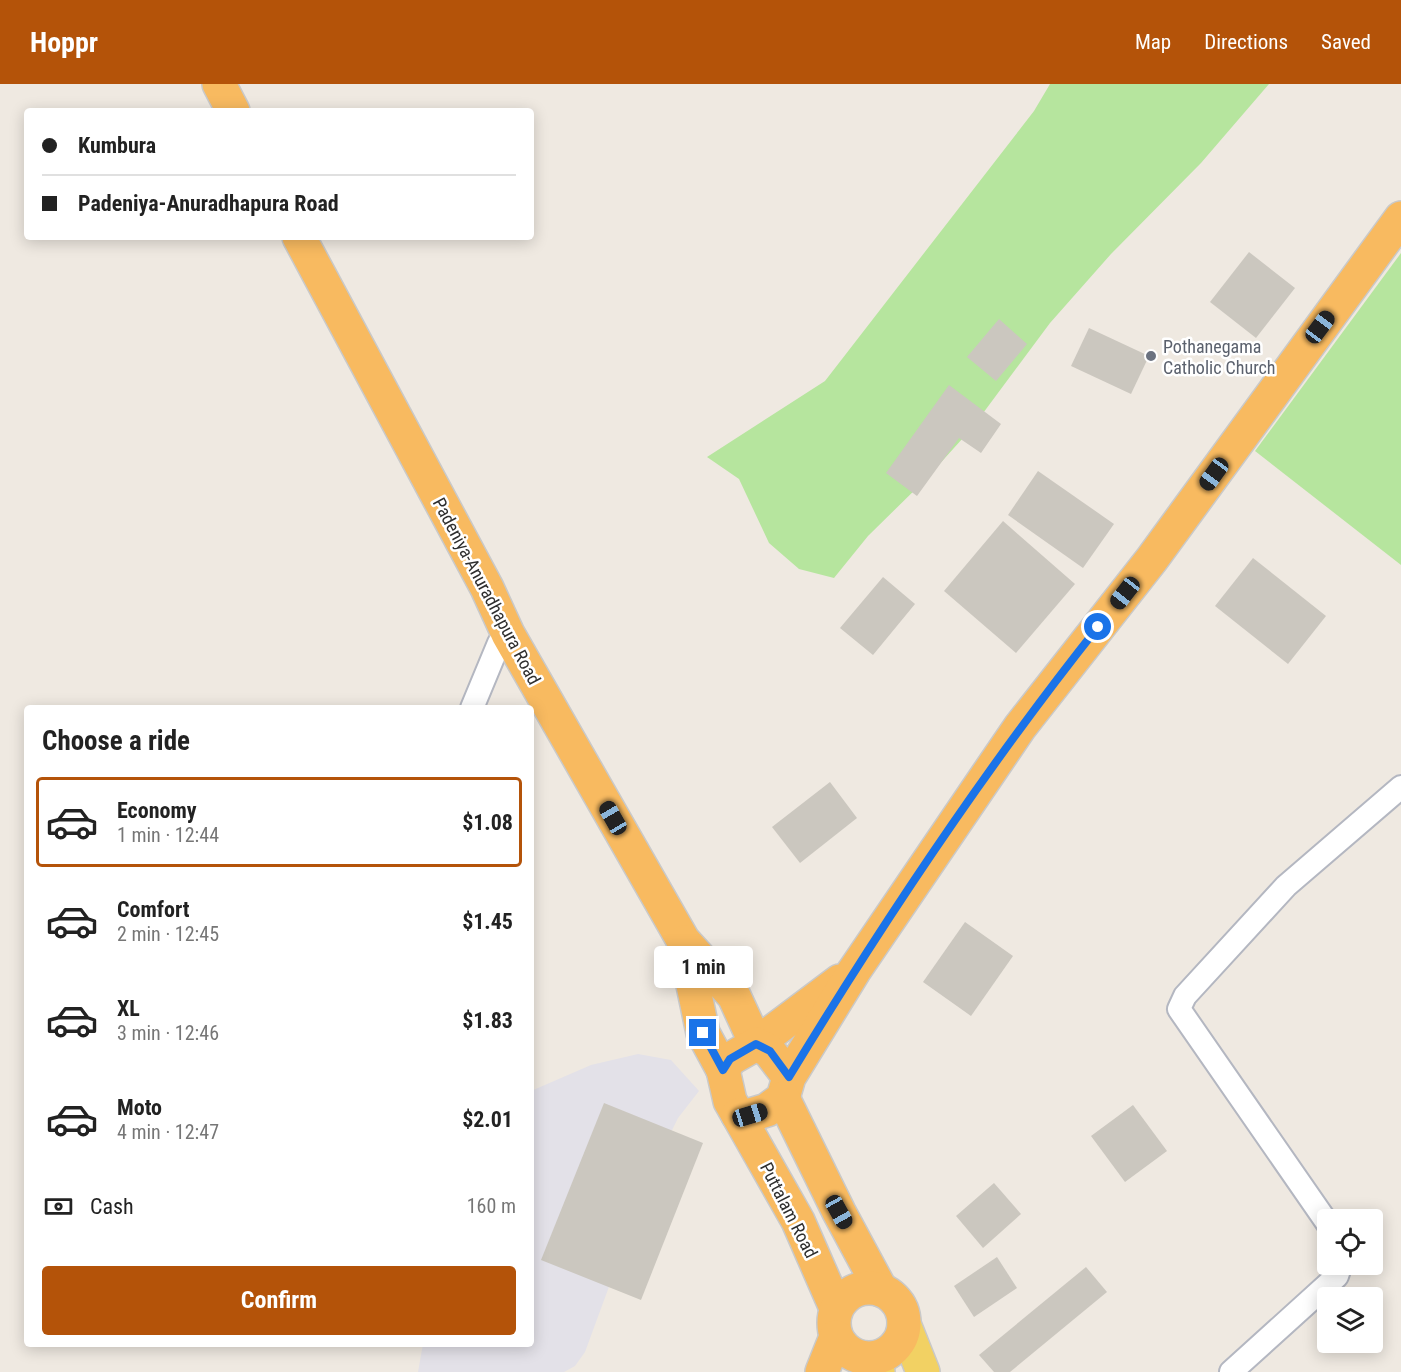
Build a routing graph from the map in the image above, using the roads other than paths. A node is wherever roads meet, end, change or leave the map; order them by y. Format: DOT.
graph roads {
  1 [pos="219,84"];
  2 [pos="231,108"];
  3 [pos="1401,218"];
  4 [pos="301,240"];
  5 [pos="508,634"];
  6 [pos="473,705"];
  7 [pos="1401,787"];
  8 [pos="683,940"];
  9 [pos="854,971"];
  10 [pos="756,1044"];
  11 [pos="723,1070"];
  12 [pos="786,1088"];
  13 [pos="738,1115"];
  14 [pos="1318,1209"];
  15 [pos="1337,1275"];
  16 [pos="881,1290"];
  17 [pos="836,1323"];
  18 [pos="904,1324"];
  19 [pos="869,1365"];
  20 [pos="822,1372"];
  21 [pos="923,1372"];
  22 [pos="1231,1372"];
  1 -- 2 [label="highway"];
  3 -- 9 [label="highway"];
  4 -- 5 [label="highway, Padeniya-Anuradhapura Road"];
  5 -- 6 [label="street"];
  5 -- 8 [label="highway, Padeniya-Anuradhapura Road"];
  7 -- 14 [label="street"];
  8 -- 10 [label="highway, Padeniya-Anuradhapura Road"];
  8 -- 11 [label="highway, Padeniya-Anuradhapura Road"];
  9 -- 10 [label="highway"];
  9 -- 12 [label="highway"];
  10 -- 11 [label="highway"];
  10 -- 12 [label="highway"];
  11 -- 13 [label="highway"];
  12 -- 13 [label="highway"];
  12 -- 16 [label="highway"];
  13 -- 17 [label="highway, Puttalam Road"];
  15 -- 22 [label="street"];
  16 -- 17 [label="highway"];
  16 -- 18 [label="highway"];
  17 -- 19 [label="highway"];
  17 -- 20 [label="highway"];
  18 -- 19 [label="highway"];
  18 -- 21 [label="main road"];
}
